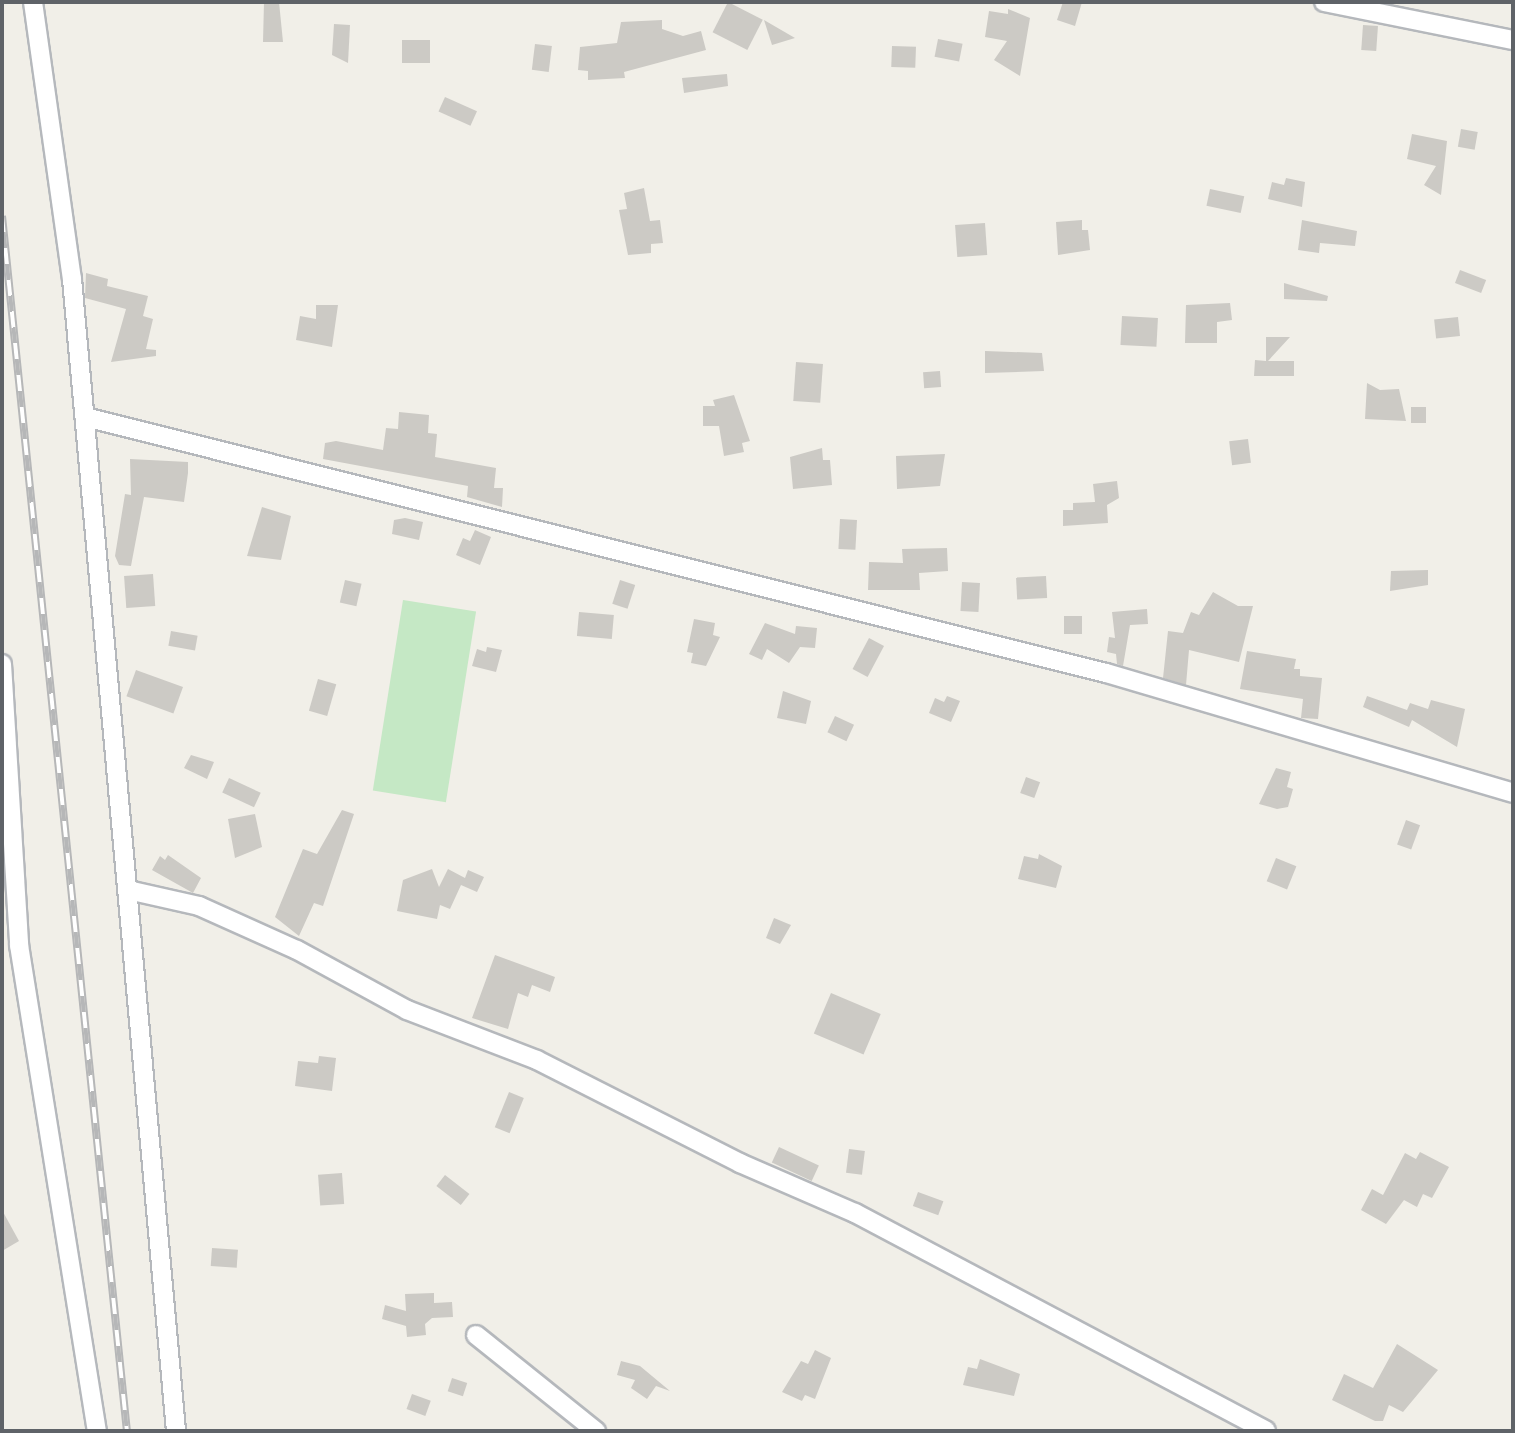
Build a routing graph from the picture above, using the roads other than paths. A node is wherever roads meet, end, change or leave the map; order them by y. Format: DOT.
graph roads {
  1 [pos="33,2"];
  2 [pos="1324,2"];
  3 [pos="1513,40"];
  4 [pos="85,417"];
  5 [pos="2,664"];
  6 [pos="1513,793"];
  7 [pos="128,890"];
  8 [pos="476,1335"];
  9 [pos="97,1431"];
  10 [pos="176,1431"];
  11 [pos="596,1431"];
  12 [pos="1266,1431"];
  1 -- 4 [label="street"];
  2 -- 3 [label="street"];
  4 -- 6 [label="street"];
  4 -- 7 [label="street"];
  5 -- 9 [label="street"];
  7 -- 10 [label="street"];
  7 -- 12 [label="street"];
  8 -- 11 [label="street"];
}
